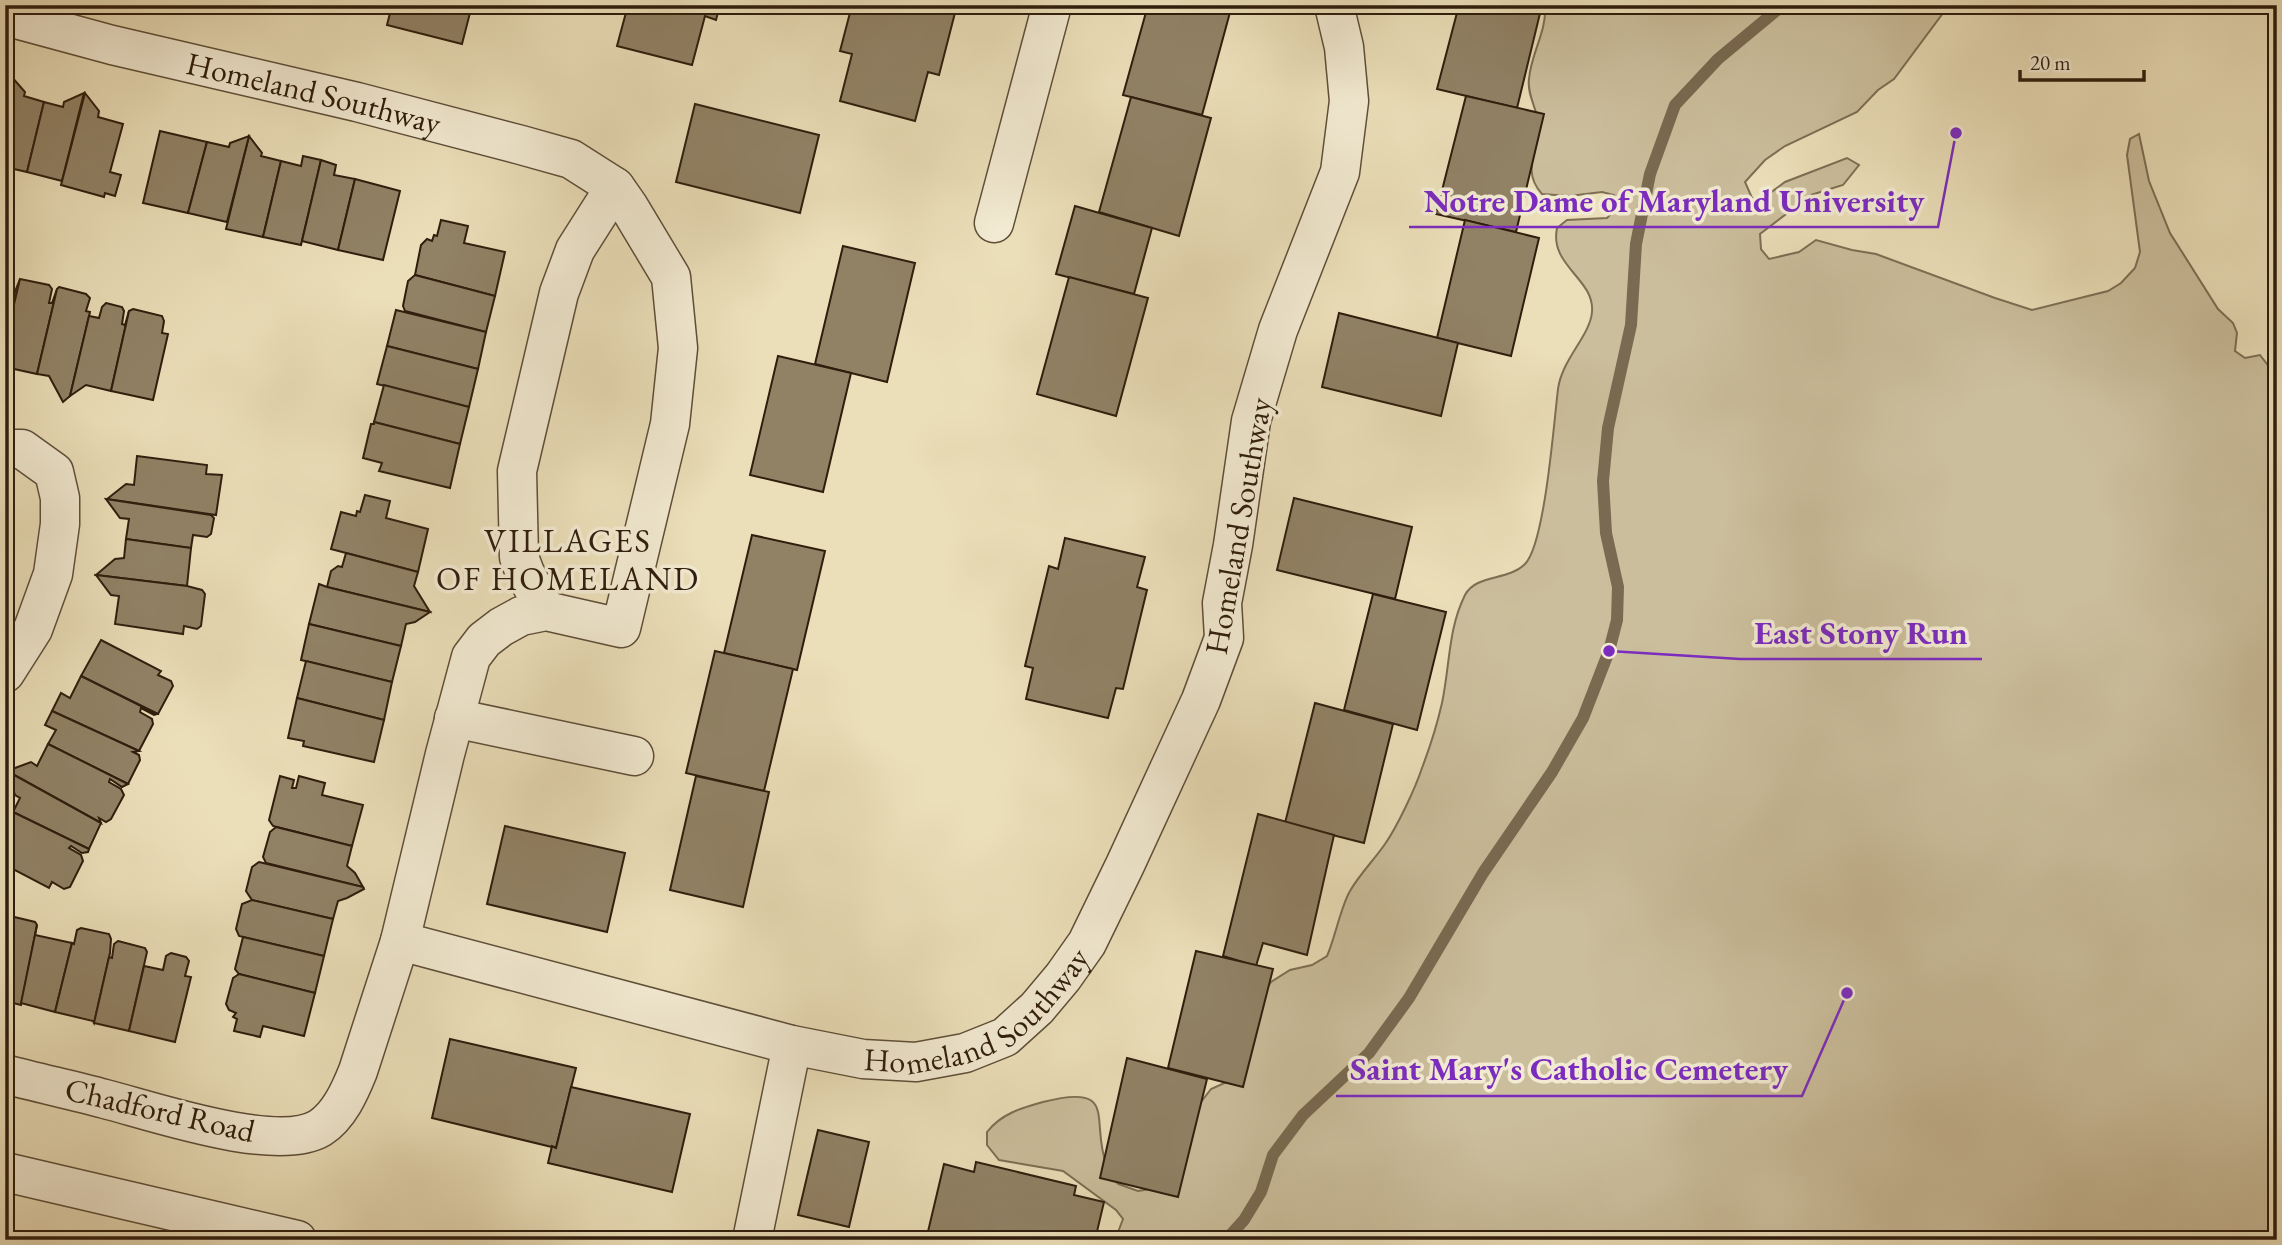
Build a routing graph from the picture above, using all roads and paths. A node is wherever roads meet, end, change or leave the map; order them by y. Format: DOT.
graph roads {
  1 [pos="1052,5"];
  2 [pos="1334,5"];
  3 [pos="5,16"];
  4 [pos="615,187"];
  5 [pos="994,223"];
  6 [pos="5,449"];
  7 [pos="546,611"];
  8 [pos="5,673"];
  9 [pos="454,718"];
  10 [pos="635,756"];
  11 [pos="400,941"];
  12 [pos="792,1045"];
  13 [pos="5,1074"];
  14 [pos="5,1172"];
  15 [pos="297,1240"];
  16 [pos="752,1240"];
  1 -- 5 [label="street"];
  2 -- 12 [label="street, Homeland Southway"];
  3 -- 4 [label="street, Homeland Southway"];
  4 -- 7 [label="street"];
  4 -- 7 [label="street, Homeland Southway"];
  6 -- 8 [label="street"];
  7 -- 9 [label="street, Homeland Southway"];
  9 -- 10 [label="street"];
  9 -- 11 [label="street, Homeland Southway"];
  11 -- 12 [label="street, Homeland Southway"];
  11 -- 13 [label="street, Chadford Road"];
  12 -- 16 [label="street"];
  14 -- 15 [label="street"];
}
